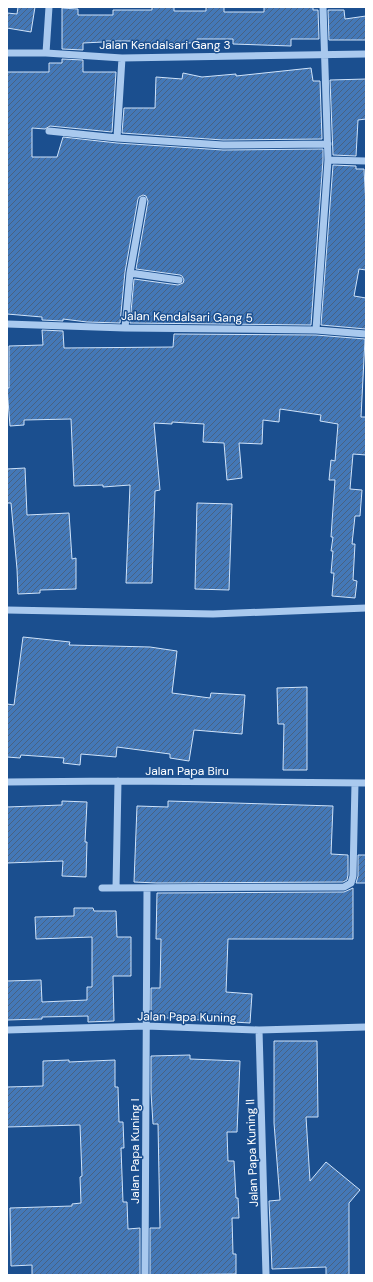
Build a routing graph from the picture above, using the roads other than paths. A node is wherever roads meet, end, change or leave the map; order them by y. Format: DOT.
graph roads {
  1 [pos="49,7"];
  2 [pos="323,7"];
  3 [pos="7,52"];
  4 [pos="46,52"];
  5 [pos="324,54"];
  6 [pos="366,54"];
  7 [pos="122,58"];
  8 [pos="49,131"];
  9 [pos="117,138"];
  10 [pos="328,144"];
  11 [pos="328,160"];
  12 [pos="366,161"];
  13 [pos="143,200"];
  14 [pos="130,273"];
  15 [pos="180,280"];
  16 [pos="7,324"];
  17 [pos="125,328"];
  18 [pos="316,330"];
  19 [pos="366,334"];
  20 [pos="366,608"];
  21 [pos="7,610"];
  22 [pos="118,781"];
  23 [pos="7,782"];
  24 [pos="354,783"];
  25 [pos="366,783"];
  26 [pos="102,888"];
  27 [pos="116,888"];
  28 [pos="147,888"];
  29 [pos="146,1026"];
  30 [pos="366,1027"];
  31 [pos="7,1030"];
  32 [pos="259,1030"];
  33 [pos="145,1275"];
  34 [pos="266,1275"];
  1 -- 4 [label="street"];
  2 -- 5 [label="street"];
  3 -- 4 [label="street, Jalan Kendalsari Gang 3"];
  4 -- 7 [label="street, Jalan Kendalsari Gang 3"];
  5 -- 6 [label="street, Jalan Kendalsari Gang 3"];
  5 -- 7 [label="street, Jalan Kendalsari Gang 3"];
  5 -- 10 [label="street"];
  7 -- 9 [label="street"];
  8 -- 9 [label="street"];
  9 -- 10 [label="street"];
  10 -- 11 [label="street"];
  11 -- 12 [label="street"];
  11 -- 18 [label="street"];
  13 -- 14 [label="street"];
  14 -- 15 [label="street"];
  14 -- 17 [label="street"];
  16 -- 17 [label="street, Jalan Kendalsari Gang 5"];
  17 -- 18 [label="street, Jalan Kendalsari Gang 5"];
  18 -- 19 [label="street, Jalan Kendalsari Gang 5"];
  20 -- 21 [label="street"];
  22 -- 23 [label="street, Jalan Papa Biru"];
  22 -- 24 [label="street, Jalan Papa Biru"];
  22 -- 27 [label="street"];
  24 -- 25 [label="street, Jalan Papa Biru"];
  24 -- 28 [label="street"];
  26 -- 27 [label="street"];
  27 -- 28 [label="street"];
  28 -- 29 [label="street, Jalan Papa Kuning I"];
  29 -- 31 [label="street, Jalan Papa Kuning"];
  29 -- 32 [label="street, Jalan Papa Kuning"];
  29 -- 33 [label="street, Jalan Papa Kuning I"];
  30 -- 32 [label="street, Jalan Papa Kuning"];
  32 -- 34 [label="street, Jalan Papa Kuning II"];
}
